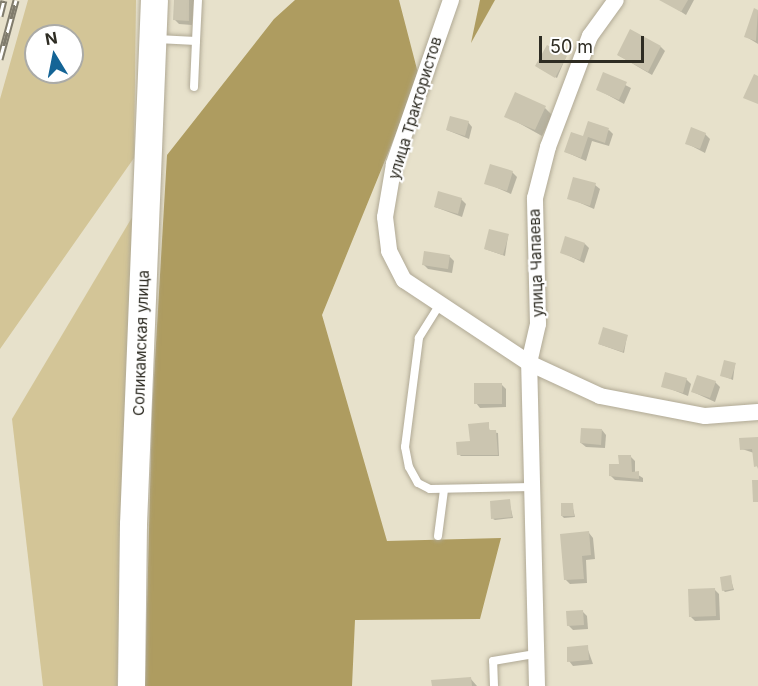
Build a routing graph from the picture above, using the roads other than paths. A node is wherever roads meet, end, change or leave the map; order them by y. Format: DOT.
graph roads {
  1 [pos="154,0"];
  2 [pos="198,0"];
  3 [pos="451,0"];
  4 [pos="616,0"];
  5 [pos="153,39"];
  6 [pos="196,41"];
  7 [pos="194,87"];
  8 [pos="440,304"];
  9 [pos="529,363"];
  10 [pos="758,412"];
  11 [pos="532,487"];
  12 [pos="444,490"];
  13 [pos="438,536"];
  14 [pos="535,654"];
  15 [pos="131,686"];
  16 [pos="494,686"];
  17 [pos="537,686"];
  1 -- 5 [label="main road, Соликамская улица"];
  2 -- 6 [label="lane"];
  3 -- 8 [label="street, улица Трактористов"];
  4 -- 9 [label="street, улица Чапаева"];
  5 -- 6 [label="lane"];
  5 -- 15 [label="main road, Соликамская улица"];
  6 -- 7 [label="lane"];
  8 -- 9 [label="street, улица Трактористов"];
  8 -- 12 [label="lane"];
  9 -- 10 [label="street, улица Трактористов"];
  9 -- 11 [label="street, улица Чапаева"];
  11 -- 12 [label="lane"];
  11 -- 14 [label="street, улица Чапаева"];
  12 -- 13 [label="lane"];
  14 -- 16 [label="lane"];
  14 -- 17 [label="street, улица Чапаева"];
}
